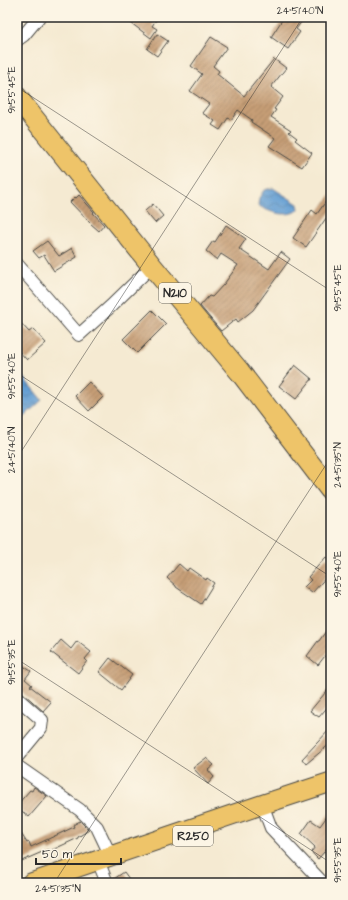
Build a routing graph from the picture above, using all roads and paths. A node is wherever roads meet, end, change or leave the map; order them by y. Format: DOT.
graph roads {
  1 [pos="39,17"];
  2 [pos="17,40"];
  3 [pos="17,97"];
  4 [pos="17,264"];
  5 [pos="152,266"];
  6 [pos="331,491"];
  7 [pos="17,698"];
  8 [pos="17,757"];
  9 [pos="17,766"];
  10 [pos="331,782"];
  11 [pos="331,791"];
  12 [pos="264,812"];
  13 [pos="107,869"];
  14 [pos="31,883"];
  15 [pos="56,883"];
  16 [pos="323,883"];
  1 -- 2 [label="street"];
  3 -- 5 [label="highway, N210"];
  4 -- 5 [label="street"];
  5 -- 6 [label="highway, N210"];
  7 -- 8 [label="street"];
  9 -- 13 [label="street"];
  10 -- 13 [label="main road, R250"];
  11 -- 12 [label="main road, R250"];
  12 -- 13 [label="main road, R250"];
  12 -- 16 [label="street"];
  13 -- 14 [label="main road, R250"];
  13 -- 15 [label="main road, R250"];
}
